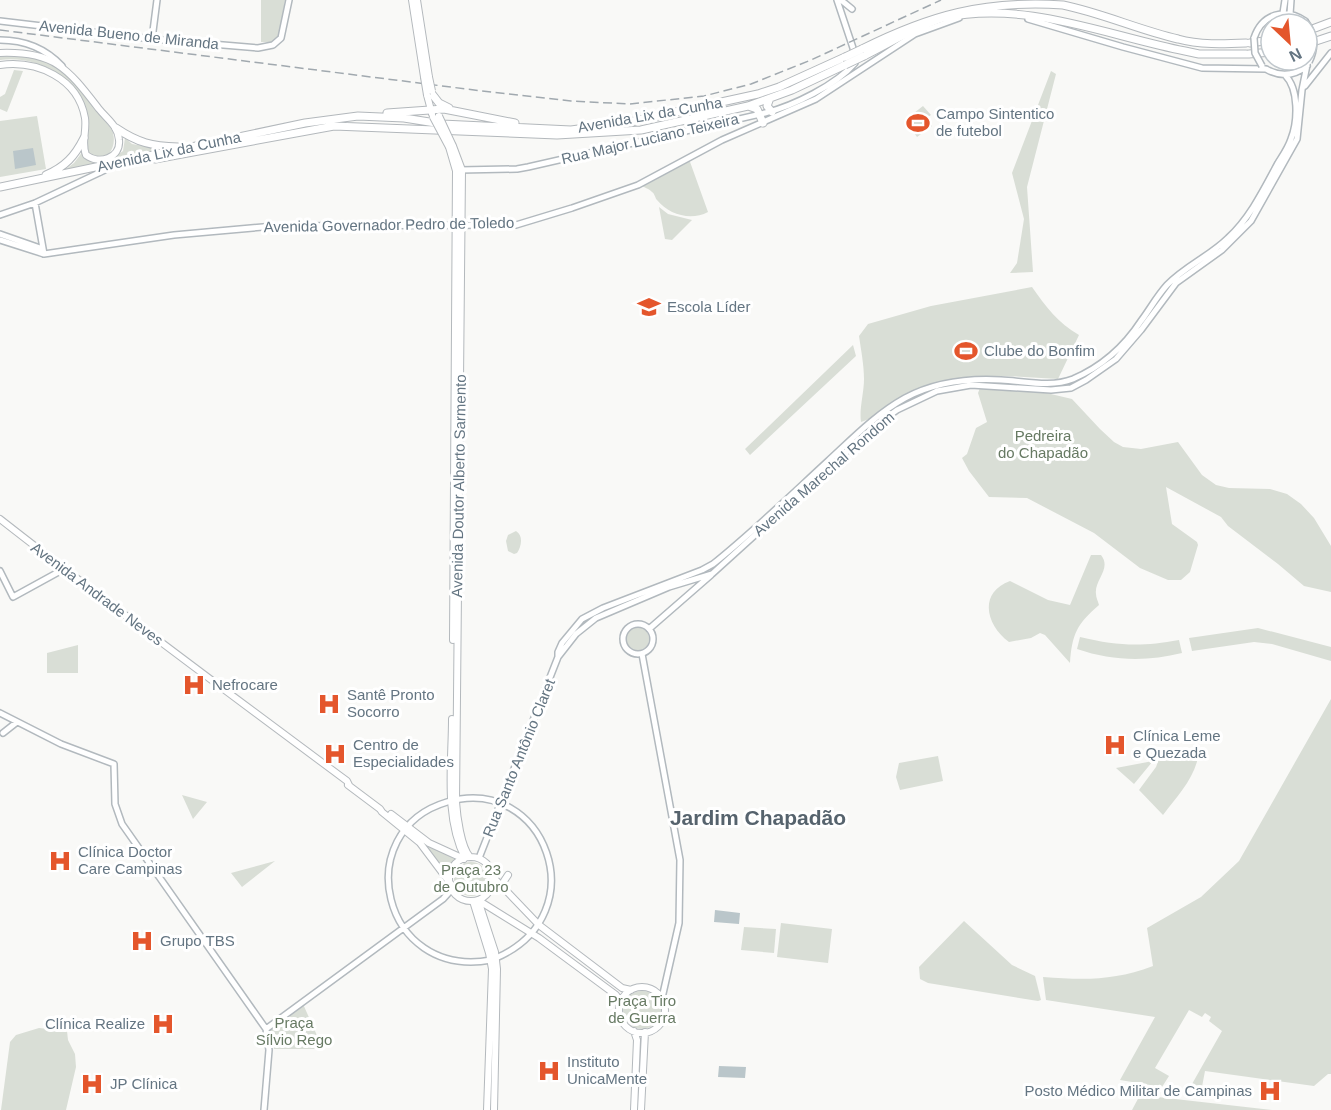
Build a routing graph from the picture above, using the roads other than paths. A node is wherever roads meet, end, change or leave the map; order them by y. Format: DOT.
graph roads {
  1 [pos="157,0"];
  2 [pos="289,0"];
  3 [pos="412,0"];
  4 [pos="417,0"];
  5 [pos="839,0"];
  6 [pos="852,9"];
  7 [pos="973,15"];
  8 [pos="0,21"];
  9 [pos="932,22"];
  10 [pos="1259,26"];
  11 [pos="915,34"];
  12 [pos="152,39"];
  13 [pos="0,40"];
  14 [pos="1250,41"];
  15 [pos="1259,41"];
  16 [pos="863,52"];
  17 [pos="0,53"];
  18 [pos="1259,53"];
  19 [pos="1331,53"];
  20 [pos="1259,60"];
  21 [pos="845,61"];
  22 [pos="0,65"];
  23 [pos="64,67"];
  24 [pos="1259,68"];
  25 [pos="1276,72"];
  26 [pos="1297,72"];
  27 [pos="1306,72"];
  28 [pos="1285,75"];
  29 [pos="427,77"];
  30 [pos="837,78"];
  31 [pos="1302,90"];
  32 [pos="430,94"];
  33 [pos="770,98"];
  34 [pos="816,99"];
  35 [pos="748,106"];
  36 [pos="460,111"];
  37 [pos="772,112"];
  38 [pos="435,113"];
  39 [pos="758,115"];
  40 [pos="358,116"];
  41 [pos="763,123"];
  42 [pos="116,128"];
  43 [pos="529,128"];
  44 [pos="287,130"];
  45 [pos="84,138"];
  46 [pos="225,142"];
  47 [pos="204,144"];
  48 [pos="105,170"];
  49 [pos="459,170"];
  50 [pos="16,184"];
  51 [pos="0,189"];
  52 [pos="35,202"];
  53 [pos="21,208"];
  54 [pos="0,215"];
  55 [pos="37,216"];
  56 [pos="457,226"];
  57 [pos="0,234"];
  58 [pos="0,240"];
  59 [pos="43,251"];
  60 [pos="1087,372"];
  61 [pos="1093,376"];
  62 [pos="1072,379"];
  63 [pos="1071,387"];
  64 [pos="0,519"];
  65 [pos="64,569"];
  66 [pos="0,571"];
  67 [pos="712,574"];
  68 [pos="681,583"];
  69 [pos="693,592"];
  70 [pos="608,612"];
  71 [pos="649,629"];
  72 [pos="642,654"];
  73 [pos="558,657"];
  74 [pos="0,713"];
  75 [pos="17,722"];
  76 [pos="3,733"];
  77 [pos="454,801"];
  78 [pos="501,805"];
  79 [pos="407,829"];
  80 [pos="466,858"];
  81 [pos="479,858"];
  82 [pos="508,875"];
  83 [pos="493,877"];
  84 [pos="451,886"];
  85 [pos="504,887"];
  86 [pos="476,900"];
  87 [pos="497,913"];
  88 [pos="487,924"];
  89 [pos="539,925"];
  90 [pos="403,928"];
  91 [pos="533,933"];
  92 [pos="493,959"];
  93 [pos="631,990"];
  94 [pos="662,998"];
  95 [pos="621,1002"];
  96 [pos="266,1029"];
  97 [pos="634,1031"];
  98 [pos="645,1032"];
  99 [pos="264,1110"];
  100 [pos="487,1110"];
  101 [pos="494,1110"];
  102 [pos="634,1110"];
  103 [pos="641,1110"];
  1 -- 12 [label="main road"];
  2 -- 12 [label="main road, Avenida Bueno de Miranda"];
  3 -- 29 [label="main road"];
  4 -- 29 [label="main road"];
  5 -- 6 [label="main road"];
  5 -- 30 [label="main road, Rua Major Luciano Teixeira"];
  7 -- 9 [label="highway"];
  7 -- 11 [label="main road, Avenida Governador Pedro de Toledo"];
  7 -- 24 [label="main road, Avenida Governador Pedro de Toledo"];
  8 -- 12 [label="main road, Avenida Bueno de Miranda"];
  9 -- 11 [label="highway"];
  9 -- 16 [label="highway, Avenida Lix da Cunha"];
  9 -- 18 [label="highway, Avenida Lix da Cunha"];
  10 -- 14 [label="main road"];
  11 -- 34 [label="main road, Avenida Governador Pedro de Toledo"];
  13 -- 23 [label="main road"];
  14 -- 15 [label="highway, Avenida Lix da Cunha"];
  14 -- 16 [label="highway, Avenida Lix da Cunha"];
  14 -- 20 [label="main road, bridge"];
  16 -- 21 [label="highway, Avenida Lix da Cunha, bridge"];
  17 -- 23 [label="main road"];
  19 -- 31 [label="main road"];
  21 -- 33 [label="highway, Avenida Lix da Cunha"];
  21 -- 43 [label="highway, Avenida Lix da Cunha"];
  22 -- 45 [label="main road"];
  23 -- 42 [label="main road"];
  25 -- 28 [label="main road"];
  26 -- 28 [label="main road"];
  27 -- 31 [label="main road, Avenida Marechal Rondom"];
  28 -- 60 [label="main road, Rua Santo Antônio Claret"];
  29 -- 32 [label="main road, Avenida Doutor Alberto Sarmento, bridge"];
  30 -- 34 [label="main road, Rua Major Luciano Teixeira"];
  30 -- 37 [label="main road, Rua Major Luciano Teixeira"];
  31 -- 61 [label="main road, Avenida Marechal Rondom"];
  32 -- 36 [label="highway"];
  32 -- 38 [label="main road, Avenida Doutor Alberto Sarmento"];
  33 -- 35 [label="highway, Avenida Lix da Cunha"];
  33 -- 37 [label="highway"];
  34 -- 41 [label="main road, Avenida Governador Pedro de Toledo"];
  35 -- 39 [label="highway"];
  35 -- 44 [label="highway, Avenida Lix da Cunha"];
  36 -- 38 [label="highway"];
  36 -- 43 [label="highway"];
  37 -- 39 [label="main road, Rua Major Luciano Teixeira"];
  38 -- 40 [label="highway"];
  38 -- 49 [label="main road, Avenida Doutor Alberto Sarmento, bridge"];
  39 -- 41 [label="highway"];
  39 -- 49 [label="main road, Rua Major Luciano Teixeira"];
  40 -- 43 [label="highway, Avenida Lix da Cunha"];
  40 -- 44 [label="highway, Avenida Lix da Cunha"];
  41 -- 56 [label="main road, Avenida Governador Pedro de Toledo"];
  42 -- 45 [label="main road"];
  42 -- 47 [label="highway"];
  44 -- 46 [label="highway, Avenida Lix da Cunha"];
  45 -- 50 [label="highway"];
  46 -- 47 [label="highway, Avenida Lix da Cunha"];
  46 -- 48 [label="highway, Avenida Lix da Cunha"];
  47 -- 50 [label="highway, Avenida Lix da Cunha"];
  48 -- 51 [label="highway, Avenida Lix da Cunha"];
  48 -- 52 [label="main road"];
  49 -- 56 [label="main road, Avenida Doutor Alberto Sarmento"];
  50 -- 51 [label="highway, Avenida Lix da Cunha"];
  52 -- 53 [label="main road"];
  52 -- 55 [label="main road"];
  53 -- 54 [label="main road"];
  53 -- 55 [label="main road"];
  55 -- 59 [label="main road"];
  56 -- 59 [label="main road, Avenida Governador Pedro de Toledo"];
  56 -- 77 [label="main road, Avenida Doutor Alberto Sarmento"];
  57 -- 59 [label="main road, Avenida Governador Pedro de Toledo"];
  58 -- 59 [label="main road, Avenida Governador Pedro de Toledo"];
  60 -- 61 [label="main road"];
  60 -- 62 [label="main road, Rua Santo Antônio Claret"];
  61 -- 63 [label="main road, Avenida Marechal Rondom"];
  62 -- 63 [label="main road"];
  62 -- 73 [label="main road, Rua Santo Antônio Claret"];
  63 -- 67 [label="main road, Avenida Marechal Rondom"];
  64 -- 65 [label="main road, Avenida Andrade Neves"];
  65 -- 66 [label="main road"];
  65 -- 79 [label="main road, Avenida Andrade Neves"];
  67 -- 68 [label="main road, Avenida Marechal Rondom"];
  67 -- 69 [label="main road"];
  68 -- 69 [label="main road"];
  68 -- 70 [label="main road, Avenida Marechal Rondom"];
  69 -- 71 [label="main road"];
  70 -- 73 [label="main road, Rua Santo Antônio Claret"];
  71 -- 72 [label="main road"];
  71 -- 72 [label="main road"];
  72 -- 94 [label="main road"];
  73 -- 78 [label="main road, Rua Santo Antônio Claret"];
  74 -- 75 [label="main road"];
  75 -- 76 [label="main road"];
  75 -- 96 [label="main road"];
  77 -- 78 [label="main road"];
  77 -- 79 [label="main road"];
  77 -- 80 [label="main road, Avenida Doutor Alberto Sarmento"];
  78 -- 81 [label="main road, Rua Santo Antônio Claret"];
  78 -- 89 [label="main road"];
  79 -- 80 [label="main road, Avenida Andrade Neves"];
  79 -- 84 [label="main road, Avenida Andrade Neves"];
  79 -- 90 [label="main road"];
  80 -- 81 [label="main road"];
  80 -- 84 [label="main road"];
  81 -- 83 [label="main road"];
  82 -- 85 [label="main road"];
  83 -- 85 [label="main road"];
  83 -- 86 [label="main road"];
  84 -- 86 [label="main road"];
  84 -- 90 [label="main road"];
  85 -- 89 [label="main road"];
  86 -- 87 [label="main road"];
  86 -- 88 [label="main road"];
  86 -- 92 [label="main road"];
  87 -- 88 [label="main road"];
  87 -- 91 [label="main road"];
  88 -- 92 [label="main road"];
  89 -- 91 [label="main road"];
  89 -- 93 [label="main road"];
  90 -- 92 [label="main road"];
  90 -- 96 [label="main road"];
  91 -- 92 [label="main road"];
  91 -- 95 [label="main road"];
  92 -- 100 [label="main road"];
  92 -- 101 [label="main road"];
  93 -- 94 [label="main road"];
  93 -- 95 [label="main road"];
  94 -- 98 [label="main road"];
  95 -- 97 [label="main road"];
  96 -- 99 [label="main road"];
  97 -- 98 [label="main road"];
  97 -- 102 [label="main road"];
  98 -- 103 [label="main road"];
}
